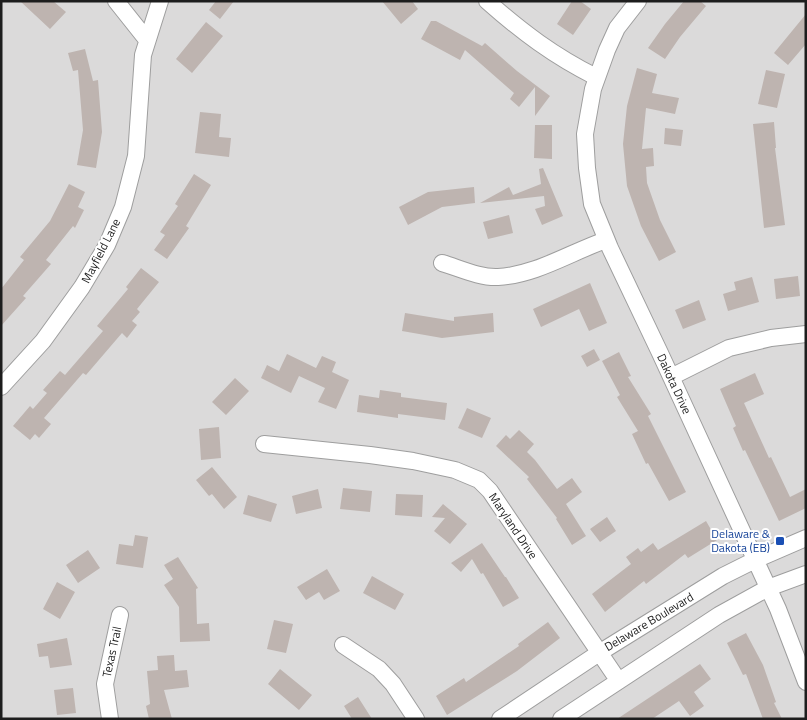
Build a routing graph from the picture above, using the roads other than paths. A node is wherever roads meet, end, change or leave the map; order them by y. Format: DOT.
graph roads {
  1 [pos="116,1"];
  2 [pos="160,1"];
  3 [pos="487,1"];
  4 [pos="638,1"];
  5 [pos="147,40"];
  6 [pos="596,77"];
  7 [pos="606,240"];
  8 [pos="442,263"];
  9 [pos="806,334"];
  10 [pos="671,377"];
  11 [pos="1,388"];
  12 [pos="264,444"];
  13 [pos="806,538"];
  14 [pos="755,560"];
  15 [pos="806,574"];
  16 [pos="768,588"];
  17 [pos="120,616"];
  18 [pos="343,645"];
  19 [pos="599,653"];
  20 [pos="618,680"];
  21 [pos="806,682"];
  22 [pos="110,719"];
  23 [pos="416,719"];
  24 [pos="500,719"];
  25 [pos="561,719"];
  1 -- 5 [label="street"];
  2 -- 5 [label="street, Mayfield Lane"];
  3 -- 6 [label="street"];
  4 -- 6 [label="street, Dakota Drive"];
  5 -- 11 [label="street, Mayfield Lane"];
  6 -- 7 [label="street, Dakota Drive"];
  7 -- 8 [label="street"];
  7 -- 10 [label="street, Dakota Drive"];
  9 -- 10 [label="street"];
  10 -- 14 [label="street, Dakota Drive"];
  12 -- 19 [label="street, Maryland Drive"];
  13 -- 14 [label="street, Delaware Boulevard"];
  14 -- 16 [label="street, Dakota Drive"];
  14 -- 19 [label="street, Delaware Boulevard"];
  15 -- 16 [label="street"];
  16 -- 20 [label="street"];
  16 -- 21 [label="street, Dakota Drive"];
  17 -- 22 [label="street, Texas Trail"];
  18 -- 23 [label="street"];
  19 -- 20 [label="street, Maryland Drive"];
  19 -- 24 [label="street, Delaware Boulevard"];
  20 -- 25 [label="street"];
}
